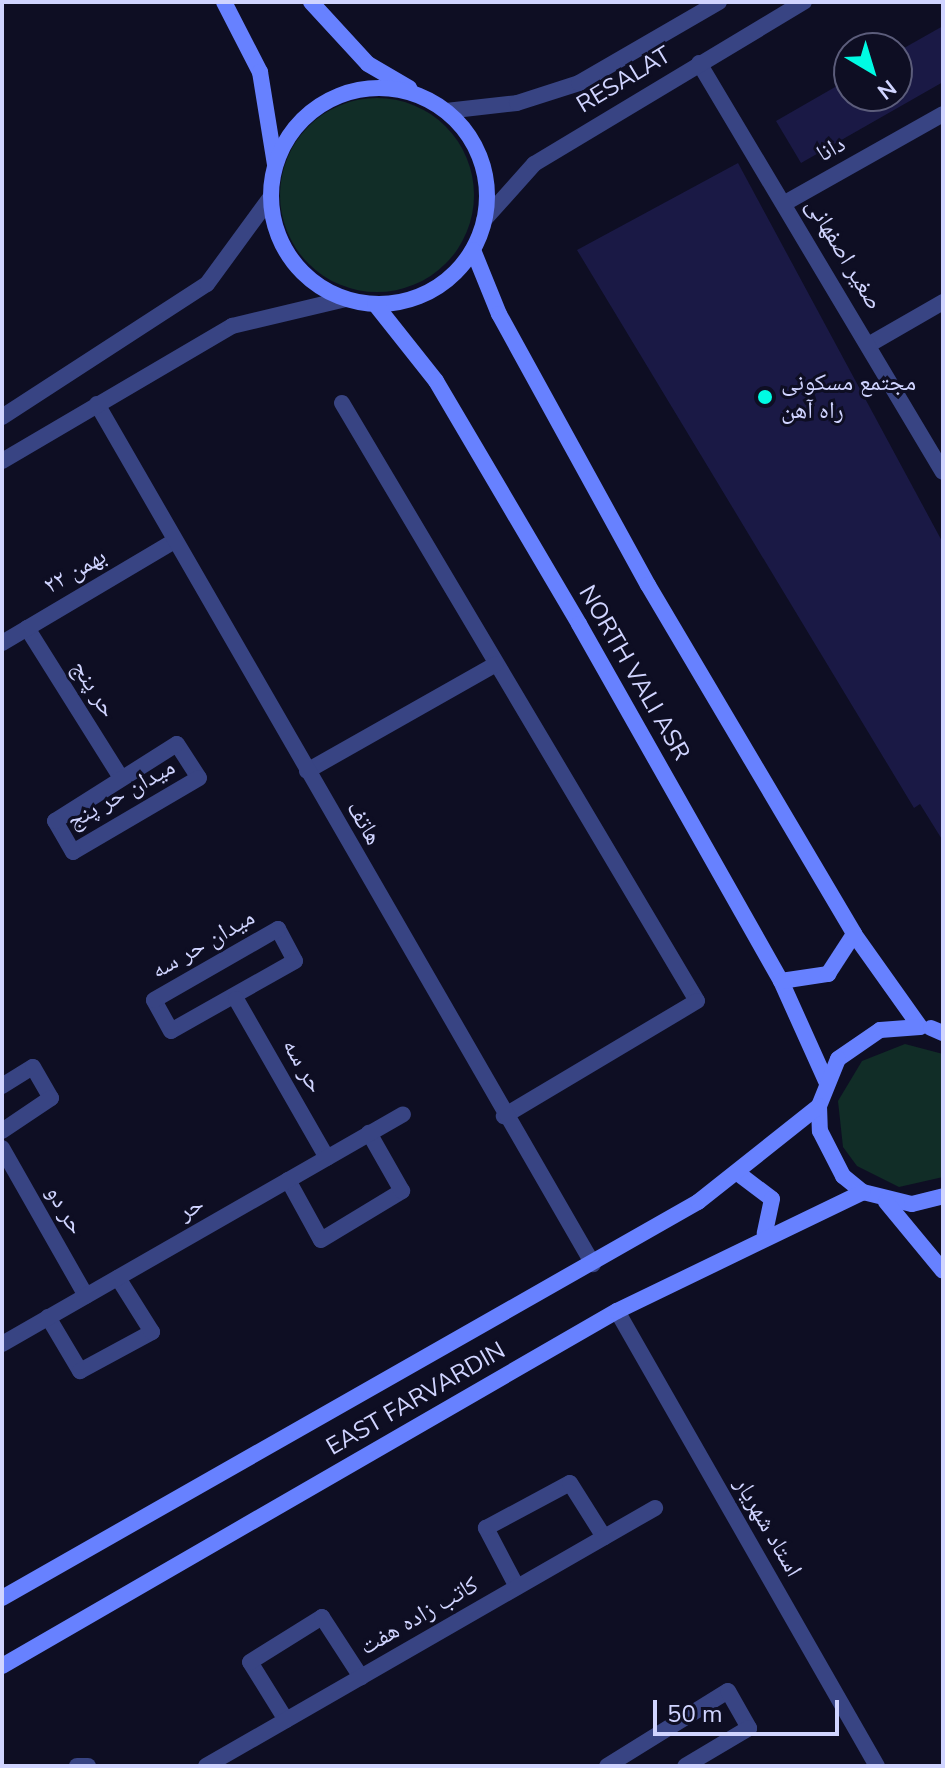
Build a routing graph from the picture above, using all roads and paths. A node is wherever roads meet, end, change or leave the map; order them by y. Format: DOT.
graph roads {
  1 [pos="224,2"];
  2 [pos="311,2"];
  3 [pos="719,2"];
  4 [pos="804,2"];
  5 [pos="699,63"];
  6 [pos="421,96"];
  7 [pos="446,111"];
  8 [pos="943,114"];
  9 [pos="275,165"];
  10 [pos="270,198"];
  11 [pos="785,203"];
  12 [pos="484,220"];
  13 [pos="473,250"];
  14 [pos="345,299"];
  15 [pos="943,302"];
  16 [pos="375,304"];
  17 [pos="870,344"];
  18 [pos="342,403"];
  19 [pos="97,404"];
  20 [pos="2,417"];
  21 [pos="2,461"];
  22 [pos="943,472"];
  23 [pos="173,542"];
  24 [pos="27,628"];
  25 [pos="2,643"];
  26 [pos="496,664"];
  27 [pos="307,771"];
  28 [pos="120,776"];
  29 [pos="854,934"];
  30 [pos="781,981"];
  31 [pos="236,999"];
  32 [pos="934,1028"];
  33 [pos="826,1081"];
  34 [pos="2,1086"];
  35 [pos="819,1106"];
  36 [pos="403,1114"];
  37 [pos="504,1116"];
  38 [pos="2,1131"];
  39 [pos="369,1133"];
  40 [pos="2,1148"];
  41 [pos="327,1158"];
  42 [pos="739,1174"];
  43 [pos="288,1180"];
  44 [pos="863,1192"];
  45 [pos="943,1196"];
  46 [pos="886,1202"];
  47 [pos="765,1233"];
  48 [pos="593,1264"];
  49 [pos="943,1271"];
  50 [pos="118,1278"];
  51 [pos="86,1296"];
  52 [pos="617,1311"];
  53 [pos="48,1317"];
  54 [pos="2,1344"];
  55 [pos="655,1508"];
  56 [pos="604,1537"];
  57 [pos="517,1587"];
  58 [pos="2,1598"];
  59 [pos="2,1666"];
  60 [pos="361,1677"];
  61 [pos="286,1720"];
  62 [pos="77,1766"];
  63 [pos="88,1766"];
  64 [pos="206,1766"];
  65 [pos="607,1766"];
  66 [pos="685,1766"];
  67 [pos="877,1766"];
  1 -- 9 [label="main road"];
  2 -- 6 [label="main road"];
  3 -- 7 [label="street, RESALAT"];
  4 -- 5 [label="street, RESALAT"];
  5 -- 11 [label="street, صغیر اصفهانی"];
  5 -- 12 [label="street, RESALAT"];
  6 -- 7 [label="main road"];
  6 -- 9 [label="main road"];
  7 -- 12 [label="main road"];
  8 -- 11 [label="street, دانا"];
  9 -- 10 [label="main road"];
  10 -- 14 [label="main road"];
  10 -- 20 [label="street"];
  11 -- 17 [label="street, صغیر اصفهانی"];
  12 -- 13 [label="main road"];
  13 -- 16 [label="main road"];
  13 -- 29 [label="main road"];
  14 -- 16 [label="main road"];
  14 -- 19 [label="street"];
  15 -- 17 [label="street"];
  16 -- 30 [label="main road, NORTH VALI ASR"];
  17 -- 22 [label="street, صغیر اصفهانی"];
  18 -- 26 [label="street"];
  19 -- 21 [label="street"];
  19 -- 23 [label="street, هاتف"];
  23 -- 24 [label="street, ۲۲ بهمن"];
  23 -- 27 [label="street, هاتف"];
  24 -- 25 [label="street, ۲۲ بهمن"];
  24 -- 28 [label="street, حر پنج"];
  26 -- 27 [label="street"];
  26 -- 37 [label="street"];
  27 -- 37 [label="street, هاتف"];
  28 -- 28 [label="street, میدان حر پنج"];
  29 -- 30 [label="main road"];
  29 -- 32 [label="main road"];
  30 -- 33 [label="main road, NORTH VALI ASR"];
  31 -- 31 [label="street, میدان حر سه"];
  31 -- 41 [label="street, حر سه"];
  32 -- 33 [label="main road"];
  33 -- 35 [label="main road"];
  34 -- 38 [label="street"];
  35 -- 42 [label="main road, EAST FARVARDIN"];
  35 -- 44 [label="main road"];
  36 -- 39 [label="street, حر"];
  37 -- 48 [label="street, هاتف"];
  39 -- 41 [label="street, حر"];
  39 -- 43 [label="street"];
  40 -- 51 [label="street, حر دو"];
  41 -- 43 [label="street, حر"];
  42 -- 47 [label="main road"];
  42 -- 48 [label="main road, EAST FARVARDIN"];
  43 -- 50 [label="street, حر"];
  44 -- 46 [label="main road"];
  44 -- 47 [label="main road, EAST FARVARDIN"];
  45 -- 46 [label="main road"];
  46 -- 49 [label="main road"];
  47 -- 52 [label="main road, EAST FARVARDIN"];
  48 -- 58 [label="main road, EAST FARVARDIN"];
  50 -- 51 [label="street, حر"];
  50 -- 53 [label="street"];
  51 -- 53 [label="street, حر"];
  52 -- 59 [label="main road, EAST FARVARDIN"];
  52 -- 67 [label="street, استاد شهریار"];
  53 -- 54 [label="street, حر"];
  55 -- 56 [label="street, کاتب زاده هفت"];
  56 -- 57 [label="street, کاتب زاده هفت"];
  56 -- 57 [label="street"];
  57 -- 60 [label="street, کاتب زاده هفت"];
  60 -- 61 [label="street, کاتب زاده هفت"];
  60 -- 61 [label="street"];
  61 -- 64 [label="street, کاتب زاده هفت"];
  62 -- 63 [label="street"];
  65 -- 66 [label="street"];
}
